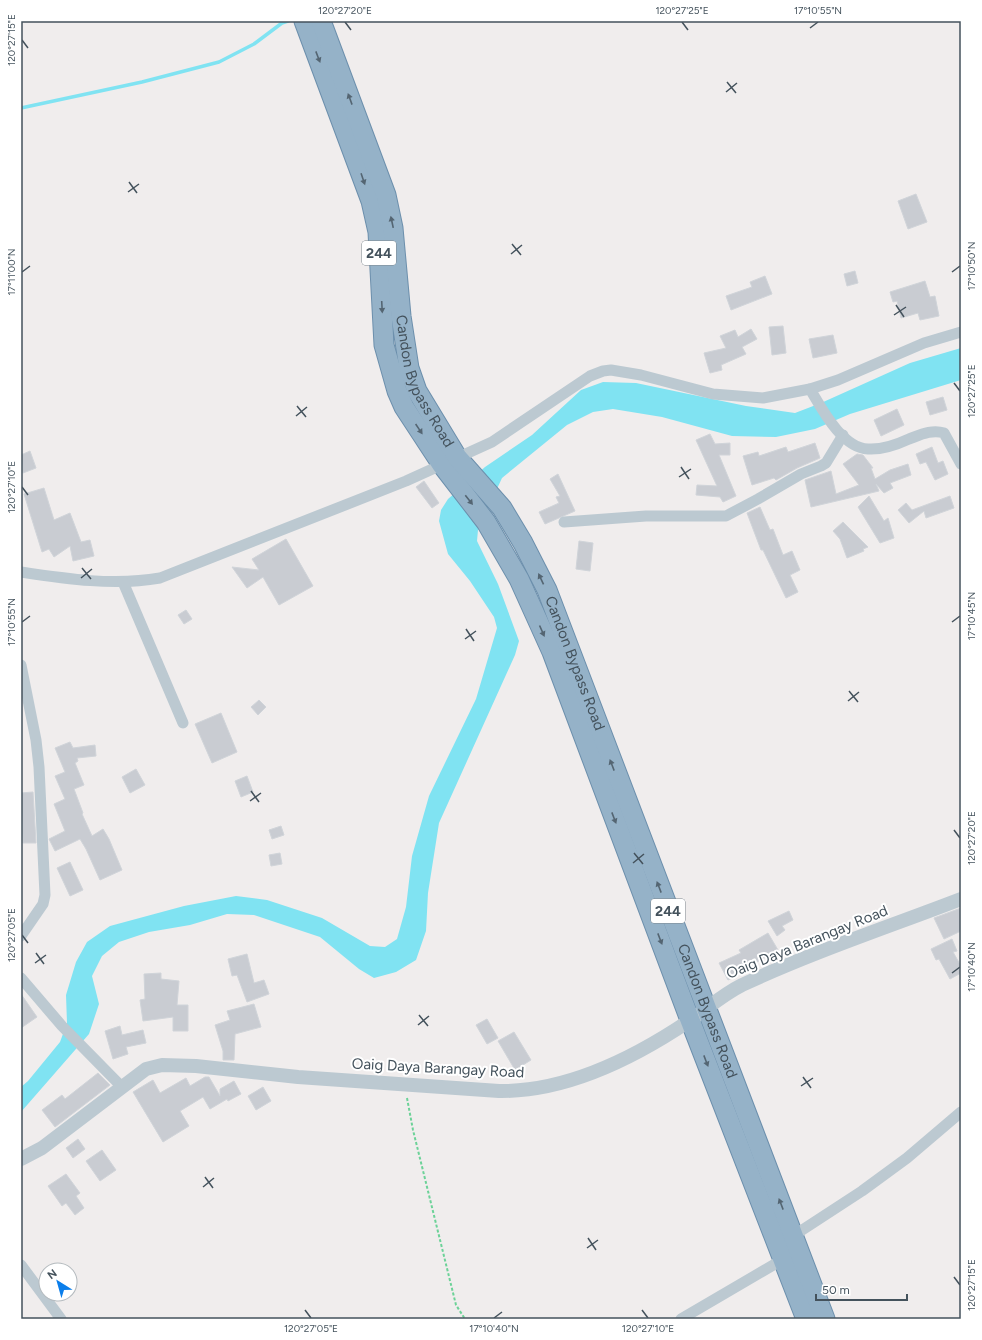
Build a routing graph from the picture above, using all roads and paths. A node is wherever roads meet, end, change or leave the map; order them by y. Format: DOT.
graph roads {
  1 [pos="304,21"];
  2 [pos="321,21"];
  3 [pos="961,332"];
  4 [pos="810,390"];
  5 [pos="843,434"];
  6 [pos="961,464"];
  7 [pos="455,467"];
  8 [pos="564,522"];
  9 [pos="21,572"];
  10 [pos="123,582"];
  11 [pos="21,665"];
  12 [pos="183,722"];
  13 [pos="961,899"];
  14 [pos="21,936"];
  15 [pos="21,978"];
  16 [pos="706,1008"];
  17 [pos="690,1020"];
  18 [pos="405,1085"];
  19 [pos="122,1087"];
  20 [pos="961,1112"];
  21 [pos="21,1159"];
  22 [pos="791,1249"];
  23 [pos="21,1265"];
  24 [pos="61,1319"];
  25 [pos="465,1319"];
  26 [pos="681,1319"];
  27 [pos="806,1319"];
  28 [pos="825,1319"];
  1 -- 7 [label="highway, Candon Bypass Road / 244, one-way"];
  7 -- 2 [label="highway, Candon Bypass Road / 244, one-way"];
  3 -- 4 [label="street"];
  4 -- 5 [label="street"];
  4 -- 7 [label="street"];
  5 -- 6 [label="street"];
  5 -- 8 [label="street"];
  7 -- 10 [label="street"];
  16 -- 7 [label="highway, Candon Bypass Road / 244, one-way"];
  7 -- 17 [label="highway, Candon Bypass Road / 244, one-way"];
  9 -- 10 [label="street"];
  10 -- 12 [label="street"];
  11 -- 14 [label="street"];
  13 -- 16 [label="street, Oaig Daya Barangay Road"];
  15 -- 19 [label="street"];
  16 -- 17 [label="street, Oaig Daya Barangay Road"];
  22 -- 16 [label="highway, Candon Bypass Road / 244, one-way"];
  17 -- 18 [label="street, Oaig Daya Barangay Road"];
  17 -- 22 [label="highway, Candon Bypass Road / 244, one-way"];
  18 -- 19 [label="street, Oaig Daya Barangay Road"];
  18 -- 25 [label="path"];
  19 -- 21 [label="street, Oaig Daya Barangay Road"];
  20 -- 22 [label="street"];
  22 -- 26 [label="street"];
  22 -- 27 [label="highway, Candon Bypass Road / 244"];
  22 -- 28 [label="highway, Candon Bypass Road / 244"];
  23 -- 24 [label="street"];
}
